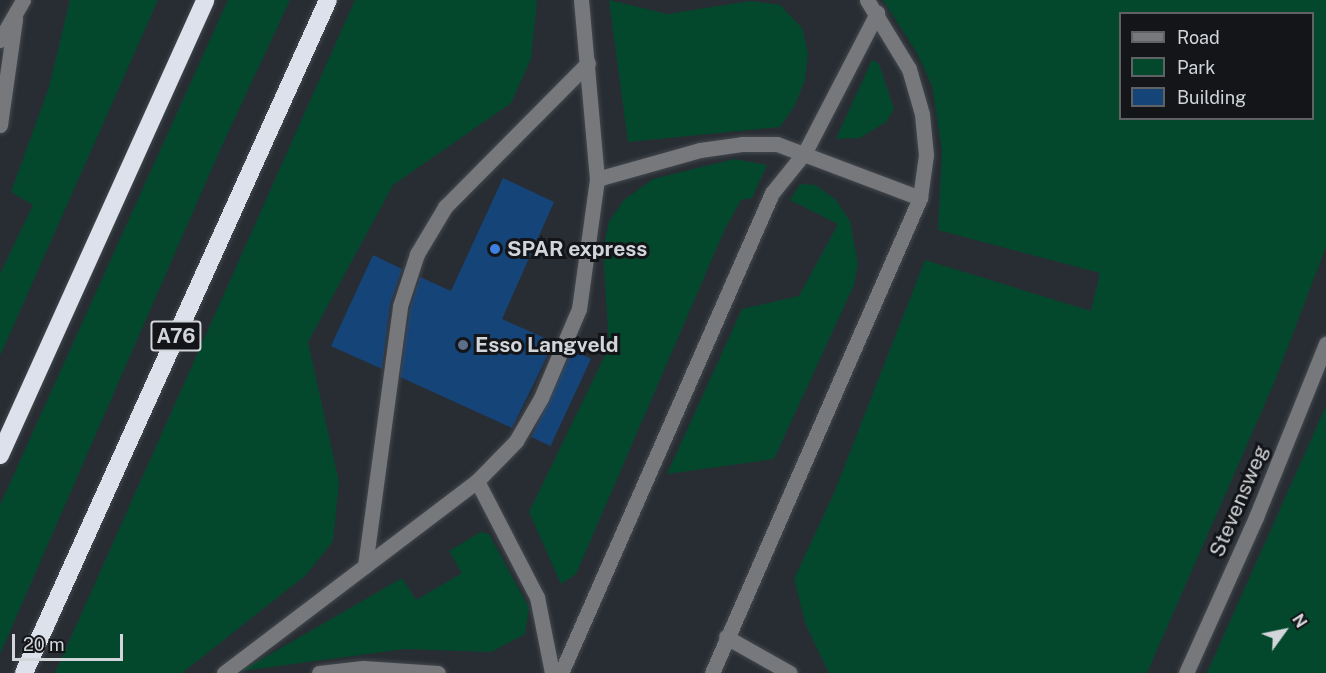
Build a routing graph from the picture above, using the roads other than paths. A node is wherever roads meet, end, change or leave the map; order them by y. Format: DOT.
graph roads {
  1 [pos="23,0"];
  2 [pos="205,0"];
  3 [pos="328,0"];
  4 [pos="581,0"];
  5 [pos="867,0"];
  6 [pos="877,13"];
  7 [pos="15,19"];
  8 [pos="0,40"];
  9 [pos="588,63"];
  10 [pos="0,125"];
  11 [pos="805,152"];
  12 [pos="597,179"];
  13 [pos="920,198"];
  14 [pos="1326,344"];
  15 [pos="0,455"];
  16 [pos="477,481"];
  17 [pos="365,566"];
  18 [pos="726,638"];
  19 [pos="24,673"];
  20 [pos="224,673"];
  21 [pos="319,673"];
  22 [pos="438,673"];
  23 [pos="552,673"];
  24 [pos="561,673"];
  25 [pos="712,673"];
  26 [pos="790,673"];
  27 [pos="1186,673"];
  1 -- 7 [label="street"];
  2 -- 15 [label="highway"];
  3 -- 19 [label="highway, A76"];
  4 -- 9 [label="street"];
  5 -- 6 [label="street"];
  6 -- 11 [label="street"];
  6 -- 13 [label="street"];
  7 -- 8 [label="street"];
  7 -- 10 [label="street"];
  9 -- 12 [label="street"];
  9 -- 17 [label="street"];
  11 -- 12 [label="street"];
  11 -- 13 [label="street"];
  11 -- 24 [label="street"];
  12 -- 16 [label="street"];
  13 -- 18 [label="street"];
  14 -- 27 [label="street, Stevensweg"];
  16 -- 17 [label="street"];
  16 -- 23 [label="street"];
  17 -- 20 [label="street"];
  18 -- 25 [label="street"];
  18 -- 26 [label="street"];
  21 -- 22 [label="street"];
}
